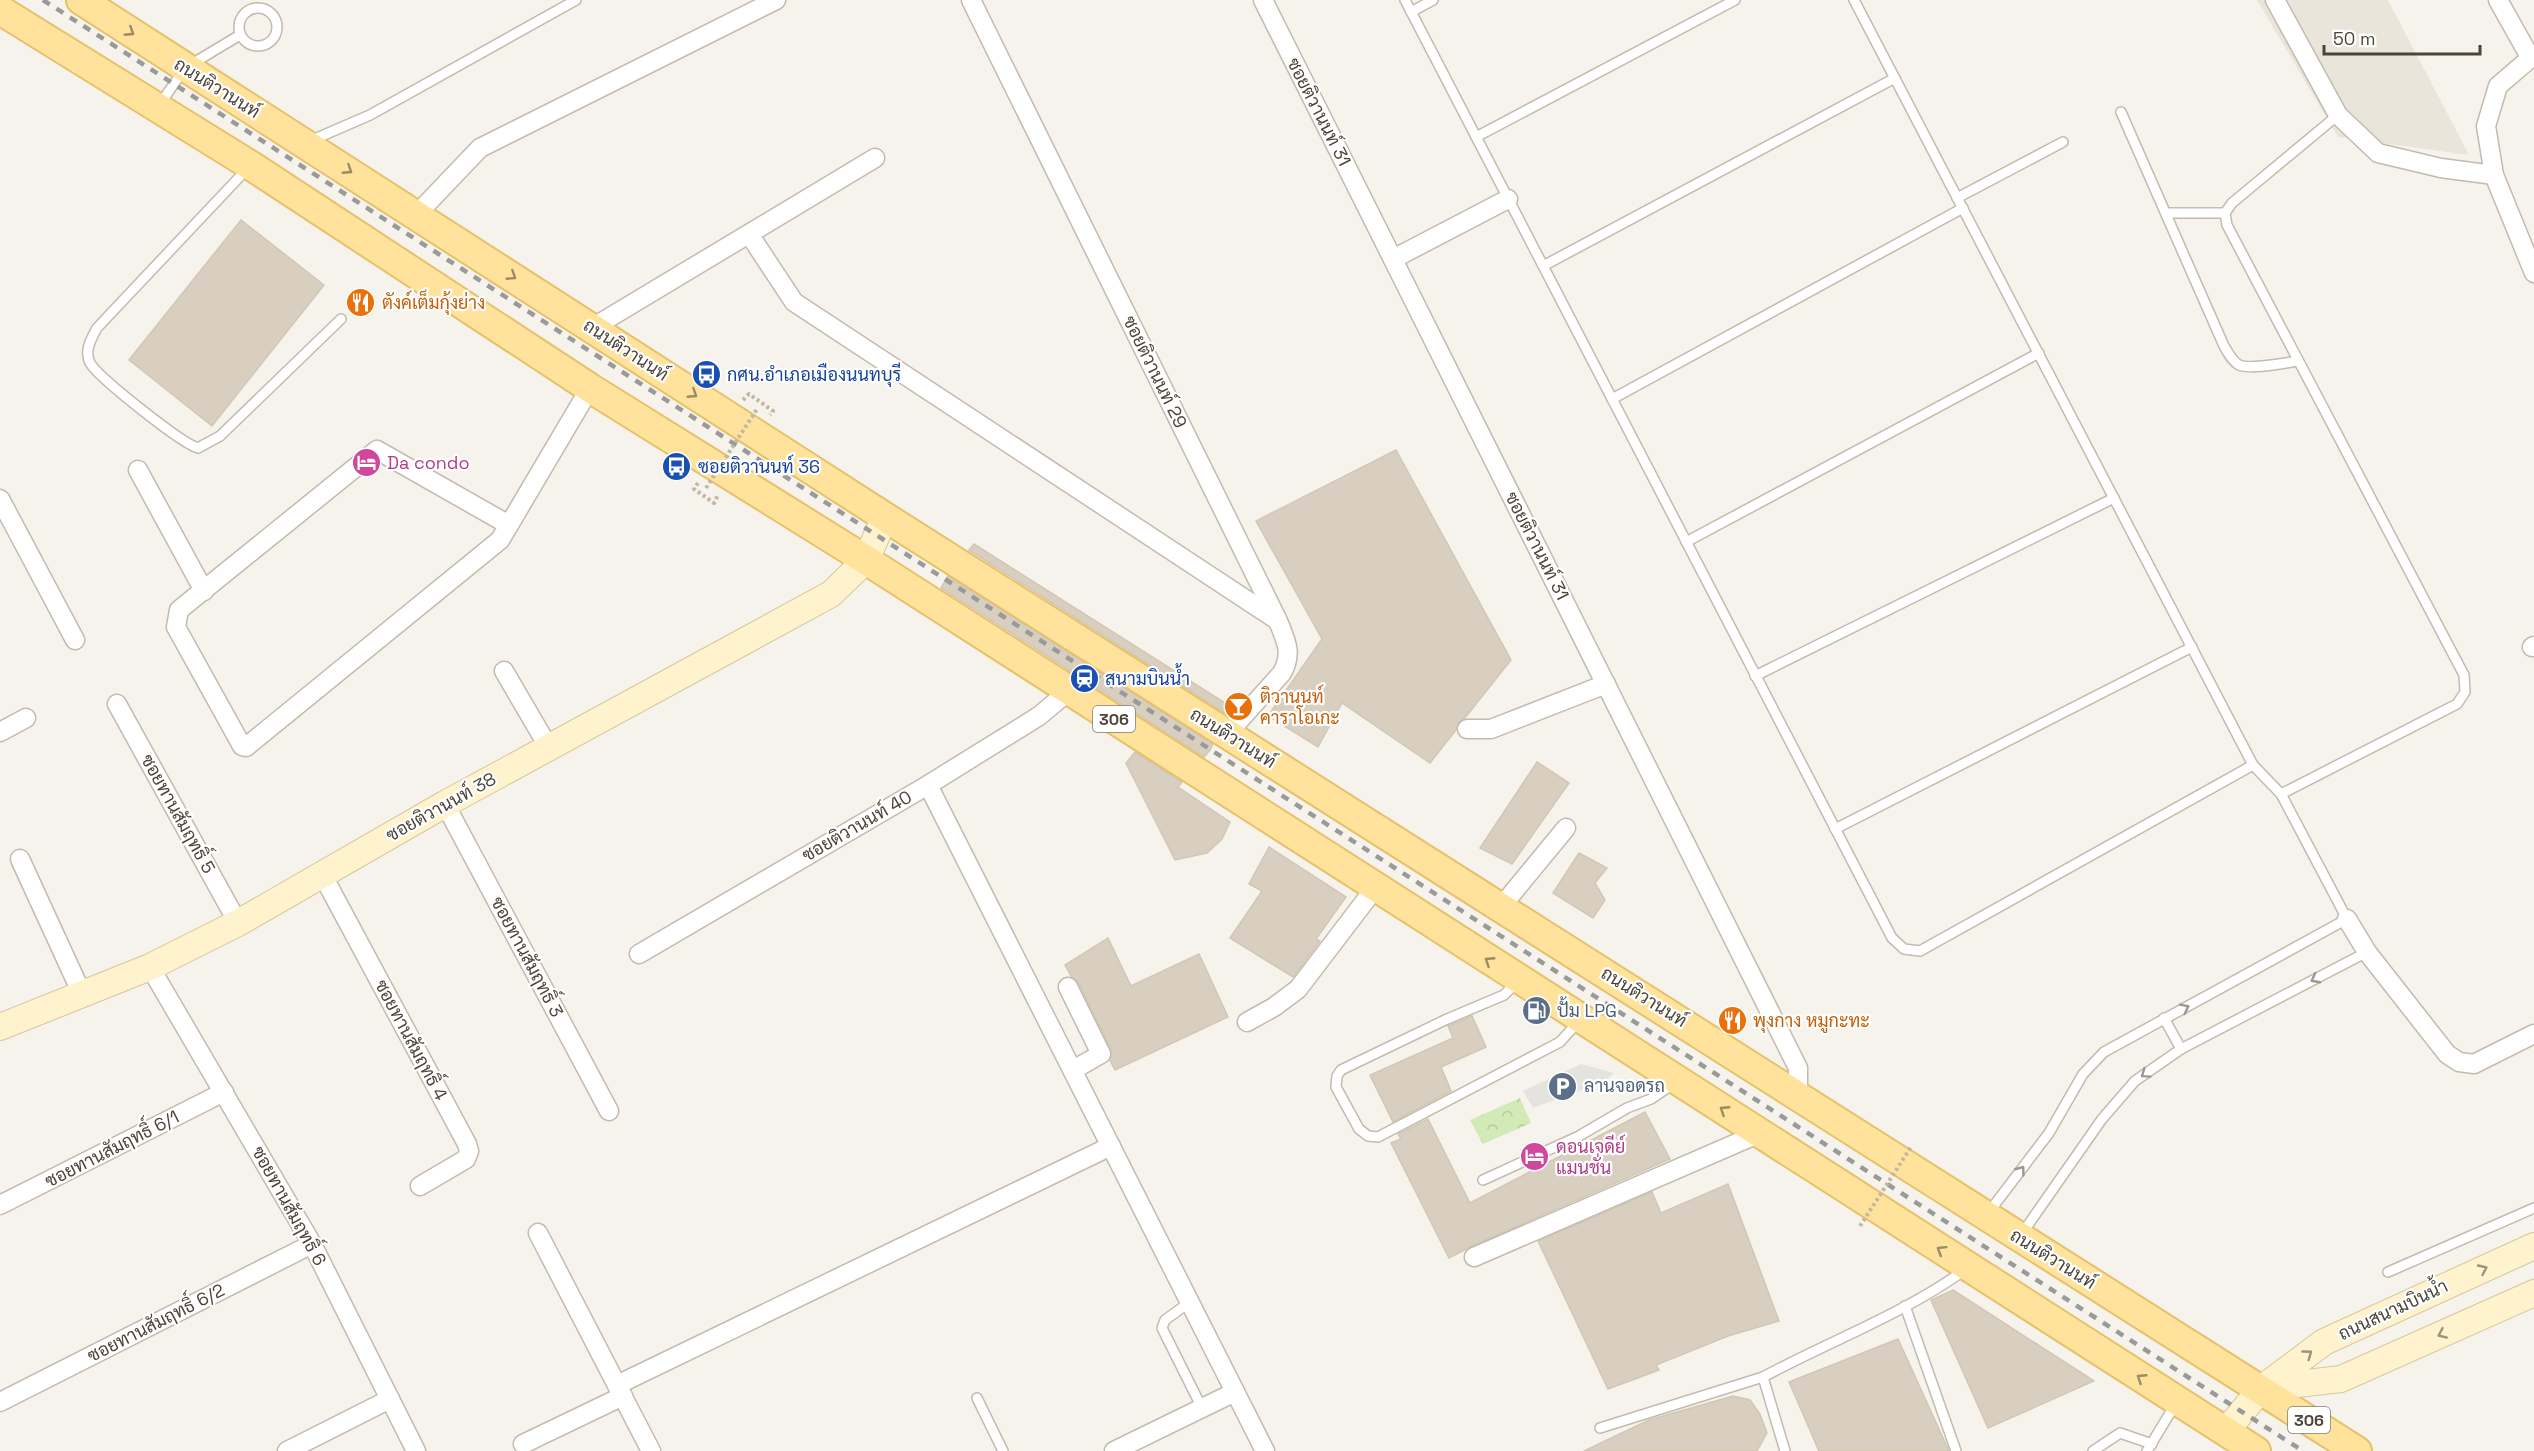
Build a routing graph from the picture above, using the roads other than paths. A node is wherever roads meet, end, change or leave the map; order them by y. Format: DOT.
graph roads {
  1 [pos="81,0"];
  2 [pos="245,0"];
  3 [pos="576,0"];
  4 [pos="776,0"];
  5 [pos="971,0"];
  6 [pos="1263,0"];
  7 [pos="1405,0"];
  8 [pos="1433,0"];
  9 [pos="1735,0"];
  10 [pos="1854,0"];
  11 [pos="2275,0"];
  12 [pos="2498,0"];
  13 [pos="251,9"];
  14 [pos="0,10"];
  15 [pos="1411,12"];
  16 [pos="240,35"];
  17 [pos="2532,56"];
  18 [pos="185,68"];
  19 [pos="1895,78"];
  20 [pos="157,108"];
  21 [pos="2121,112"];
  22 [pos="2338,115"];
  23 [pos="1476,137"];
  24 [pos="2063,142"];
  25 [pos="305,143"];
  26 [pos="874,158"];
  27 [pos="250,165"];
  28 [pos="2494,175"];
  29 [pos="1957,198"];
  30 [pos="1508,199"];
  31 [pos="1963,208"];
  32 [pos="2166,213"];
  33 [pos="2225,213"];
  34 [pos="417,214"];
  35 [pos="749,234"];
  36 [pos="1393,259"];
  37 [pos="1543,266"];
  38 [pos="2534,273"];
  39 [pos="341,319"];
  40 [pos="592,328"];
  41 [pos="2039,353"];
  42 [pos="2298,361"];
  43 [pos="590,388"];
  44 [pos="1612,399"];
  45 [pos="138,470"];
  46 [pos="2114,498"];
  47 [pos="0,499"];
  48 [pos="885,517"];
  49 [pos="509,525"];
  50 [pos="1686,542"];
  51 [pos="866,560"];
  52 [pos="204,591"];
  53 [pos="1278,621"];
  54 [pos="75,640"];
  55 [pos="2192,646"];
  56 [pos="504,671"];
  57 [pos="1755,676"];
  58 [pos="1606,684"];
  59 [pos="1070,690"];
  60 [pos="117,705"];
  61 [pos="26,718"];
  62 [pos="1467,729"];
  63 [pos="0,732"];
  64 [pos="1227,734"];
  65 [pos="549,748"];
  66 [pos="2253,765"];
  67 [pos="928,785"];
  68 [pos="2281,794"];
  69 [pos="445,804"];
  70 [pos="1566,828"];
  71 [pos="1835,829"];
  72 [pos="21,859"];
  73 [pos="322,874"];
  74 [pos="1375,888"];
  75 [pos="1501,907"];
  76 [pos="2347,920"];
  77 [pos="238,923"];
  78 [pos="2367,952"];
  79 [pos="639,954"];
  80 [pos="150,967"];
  81 [pos="1519,980"];
  82 [pos="1068,987"];
  83 [pos="82,994"];
  84 [pos="2164,1018"];
  85 [pos="1581,1019"];
  86 [pos="1247,1022"];
  87 [pos="0,1027"];
  88 [pos="2534,1034"];
  89 [pos="2181,1049"];
  90 [pos="1073,1070"];
  91 [pos="1678,1081"];
  92 [pos="224,1092"];
  93 [pos="1798,1095"];
  94 [pos="609,1111"];
  95 [pos="1760,1133"];
  96 [pos="1111,1146"];
  97 [pos="1483,1179"];
  98 [pos="420,1186"];
  99 [pos="0,1205"];
  100 [pos="2534,1208"];
  101 [pos="1986,1217"];
  102 [pos="538,1233"];
  103 [pos="2019,1237"];
  104 [pos="312,1244"];
  105 [pos="2534,1246"];
  106 [pos="1474,1257"];
  107 [pos="1968,1267"];
  108 [pos="2388,1272"];
  109 [pos="2534,1293"];
  110 [pos="1190,1302"];
  111 [pos="1905,1306"];
  112 [pos="1763,1377"];
  113 [pos="2261,1389"];
  114 [pos="620,1390"];
  115 [pos="1235,1392"];
  116 [pos="977,1398"];
  117 [pos="390,1399"];
  118 [pos="2177,1401"];
  119 [pos="0,1402"];
  120 [pos="1202,1408"];
  121 [pos="1600,1428"];
  122 [pos="2226,1431"];
  123 [pos="523,1444"];
  124 [pos="2149,1447"];
  125 [pos="287,1451"];
  126 [pos="416,1451"];
  127 [pos="651,1451"];
  128 [pos="1003,1451"];
  129 [pos="1114,1451"];
  130 [pos="1265,1451"];
  131 [pos="1785,1451"];
  132 [pos="1956,1451"];
  133 [pos="2093,1451"];
  134 [pos="2256,1451"];
  135 [pos="2357,1451"];
  1 -- 18 [label="main road, ถนนติวานนท์ / 306, one-way"];
  2 -- 13 [label="lane"];
  3 -- 25 [label="lane"];
  4 -- 34 [label="street"];
  5 -- 53 [label="street, ซอยติวานนท์ 29"];
  6 -- 36 [label="street, ซอยติวานนท์ 31"];
  7 -- 15 [label="lane"];
  8 -- 15 [label="lane"];
  9 -- 23 [label="lane"];
  10 -- 19 [label="lane"];
  11 -- 22 [label="street"];
  12 -- 17 [label="street"];
  13 -- 16 [label="lane"];
  13 -- 16 [label="lane"];
  14 -- 20 [label="main road, 306"];
  15 -- 23 [label="lane"];
  16 -- 18 [label="lane"];
  17 -- 28 [label="street"];
  18 -- 20 [label="lane"];
  18 -- 25 [label="main road, ถนนติวานนท์ / 306"];
  19 -- 29 [label="lane"];
  19 -- 37 [label="lane"];
  20 -- 27 [label="main road, 306"];
  21 -- 32 [label="lane"];
  22 -- 28 [label="street"];
  22 -- 33 [label="lane"];
  23 -- 30 [label="lane"];
  24 -- 29 [label="lane"];
  25 -- 34 [label="main road, ถนนติวานนท์ / 306, one-way"];
  26 -- 35 [label="street"];
  27 -- 39 [label="lane"];
  27 -- 43 [label="main road, 306"];
  28 -- 38 [label="street"];
  29 -- 31 [label="lane"];
  30 -- 36 [label="street"];
  30 -- 37 [label="lane"];
  31 -- 41 [label="lane"];
  31 -- 44 [label="lane"];
  32 -- 33 [label="lane"];
  32 -- 42 [label="lane"];
  33 -- 42 [label="lane"];
  34 -- 40 [label="main road, ถนนติวานนท์ / 306, one-way"];
  35 -- 40 [label="street"];
  35 -- 53 [label="street"];
  36 -- 58 [label="street, ซอยติวานนท์ 31"];
  37 -- 44 [label="lane"];
  40 -- 48 [label="main road, ถนนติวานนท์ / 306, one-way"];
  41 -- 46 [label="lane"];
  41 -- 50 [label="lane"];
  42 -- 68 [label="lane"];
  43 -- 49 [label="street"];
  43 -- 51 [label="main road, 306"];
  44 -- 50 [label="lane"];
  45 -- 52 [label="street"];
  46 -- 55 [label="lane"];
  46 -- 57 [label="lane"];
  47 -- 54 [label="street"];
  48 -- 51 [label="street"];
  48 -- 64 [label="main road, ถนนติวานนท์ / 306"];
  49 -- 52 [label="street"];
  49 -- 52 [label="street"];
  50 -- 57 [label="lane"];
  51 -- 59 [label="main road, 306"];
  51 -- 65 [label="street, ซอยติวานนท์ 38"];
  53 -- 64 [label="street, ซอยติวานนท์ 29"];
  55 -- 66 [label="lane"];
  55 -- 71 [label="lane"];
  56 -- 65 [label="street"];
  57 -- 71 [label="lane"];
  58 -- 62 [label="street"];
  58 -- 93 [label="street, ซอยติวานนท์ 31"];
  59 -- 67 [label="street, ซอยติวานนท์ 40"];
  59 -- 74 [label="main road, 306"];
  60 -- 77 [label="street, ซอยทานสัมฤทธิ์ 5"];
  61 -- 63 [label="street"];
  64 -- 75 [label="main road, ถนนติวานนท์ / 306"];
  65 -- 69 [label="street, ซอยติวานนท์ 38"];
  66 -- 68 [label="lane"];
  66 -- 71 [label="lane"];
  67 -- 79 [label="street, ซอยติวานนท์ 40"];
  67 -- 90 [label="street"];
  68 -- 76 [label="lane"];
  69 -- 73 [label="street, ซอยติวานนท์ 38"];
  69 -- 94 [label="street, ซอยทานสัมฤทธิ์ 3"];
  70 -- 75 [label="street"];
  72 -- 83 [label="street"];
  73 -- 77 [label="street, ซอยติวานนท์ 38"];
  73 -- 98 [label="street, ซอยทานสัมฤทธิ์ 4"];
  81 -- 74 [label="main road, 306, one-way"];
  74 -- 86 [label="street"];
  75 -- 93 [label="main road, ถนนติวานนท์ / 306"];
  76 -- 78 [label="street"];
  84 -- 76 [label="lane, one-way"];
  77 -- 80 [label="street, ซอยติวานนท์ 38"];
  78 -- 88 [label="street"];
  78 -- 89 [label="lane, one-way"];
  80 -- 83 [label="street, ซอยติวานนท์ 38"];
  80 -- 92 [label="street, ซอยทานสัมฤทธิ์ 6"];
  81 -- 85 [label="main road, 306"];
  81 -- 85 [label="lane"];
  82 -- 90 [label="street"];
  83 -- 87 [label="street, ซอยติวานนท์ 38"];
  84 -- 89 [label="lane"];
  101 -- 84 [label="lane, one-way"];
  85 -- 91 [label="main road, 306"];
  89 -- 103 [label="lane, one-way"];
  90 -- 96 [label="street"];
  95 -- 91 [label="main road, 306, one-way"];
  91 -- 97 [label="lane"];
  92 -- 99 [label="street, ซอยทานสัมฤทธิ์ 6/1"];
  92 -- 104 [label="street, ซอยทานสัมฤทธิ์ 6"];
  93 -- 101 [label="main road, ถนนติวานนท์ / 306"];
  95 -- 106 [label="street"];
  107 -- 95 [label="main road, 306, one-way"];
  96 -- 110 [label="street"];
  96 -- 114 [label="street"];
  100 -- 108 [label="lane"];
  101 -- 103 [label="main road, ถนนติวานนท์ / 306"];
  102 -- 114 [label="street"];
  103 -- 113 [label="main road, ถนนติวานนท์ / 306"];
  104 -- 117 [label="street, ซอยทานสัมฤทธิ์ 6"];
  104 -- 119 [label="street, ซอยทานสัมฤทธิ์ 6/2"];
  113 -- 105 [label="street, ถนนสนามบินน้ำ, one-way"];
  107 -- 111 [label="lane"];
  118 -- 107 [label="main road, 306, one-way"];
  109 -- 113 [label="street, one-way"];
  110 -- 115 [label="street"];
  110 -- 120 [label="lane"];
  111 -- 112 [label="lane"];
  111 -- 132 [label="lane"];
  112 -- 121 [label="lane"];
  112 -- 131 [label="lane"];
  113 -- 122 [label="street, ถนนสนามบินน้ำ"];
  113 -- 135 [label="main road, ถนนติวานนท์ / 306"];
  114 -- 123 [label="street"];
  114 -- 127 [label="street"];
  115 -- 120 [label="street"];
  115 -- 130 [label="street"];
  116 -- 128 [label="lane"];
  117 -- 125 [label="street"];
  117 -- 126 [label="street, ซอยทานสัมฤทธิ์ 6"];
  118 -- 122 [label="main road, 306"];
  118 -- 124 [label="lane"];
  120 -- 129 [label="street"];
  122 -- 134 [label="main road, 306"];
  124 -- 133 [label="lane"];
}
